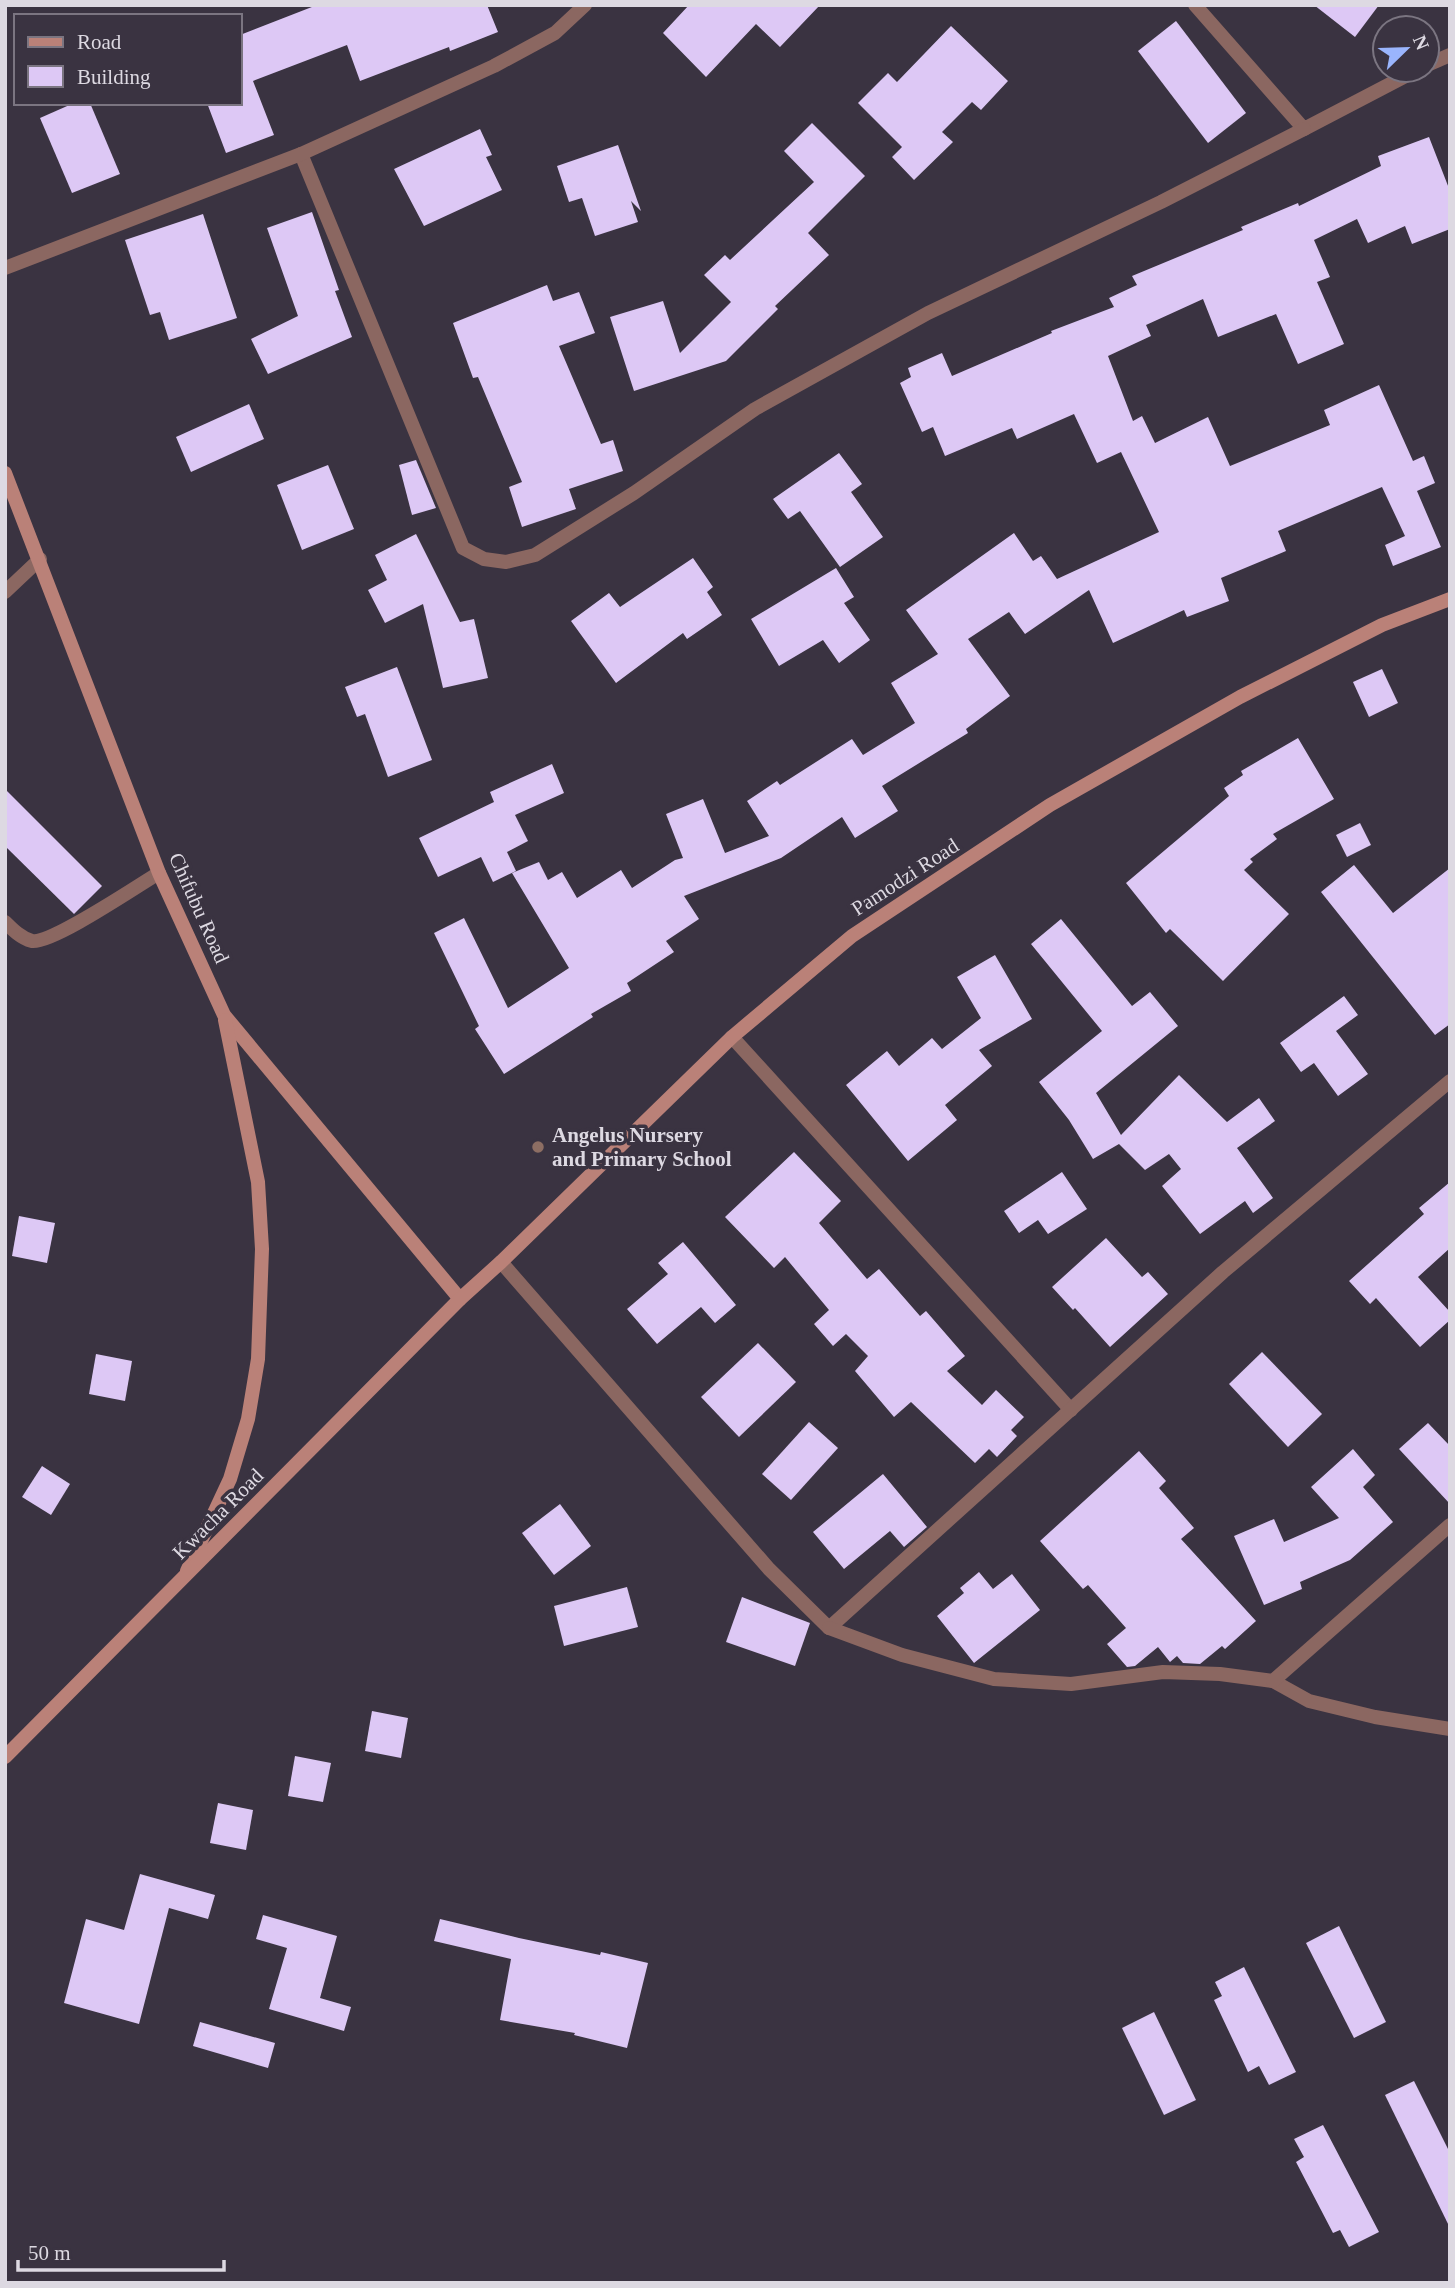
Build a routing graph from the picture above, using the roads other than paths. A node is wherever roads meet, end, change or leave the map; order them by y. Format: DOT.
graph roads {
  1 [pos="585,5"];
  2 [pos="1195,5"];
  3 [pos="1390,84"];
  4 [pos="1304,129"];
  5 [pos="301,154"];
  6 [pos="5,268"];
  7 [pos="5,473"];
  8 [pos="40,559"];
  9 [pos="5,592"];
  10 [pos="1450,599"];
  11 [pos="159,873"];
  12 [pos="5,922"];
  13 [pos="224,1016"];
  14 [pos="732,1037"];
  15 [pos="1450,1081"];
  16 [pos="501,1262"];
  17 [pos="460,1298"];
  18 [pos="1070,1410"];
  19 [pos="1450,1525"];
  20 [pos="182,1581"];
  21 [pos="830,1628"];
  22 [pos="1273,1681"];
  23 [pos="1450,1729"];
  24 [pos="5,1757"];
  1 -- 5 [label="street"];
  2 -- 4 [label="street"];
  3 -- 4 [label="street"];
  4 -- 5 [label="street"];
  5 -- 6 [label="street"];
  7 -- 8 [label="main road, Chifubu Road"];
  8 -- 9 [label="street"];
  8 -- 11 [label="main road, Chifubu Road"];
  10 -- 14 [label="main road, Pamodzi Road"];
  11 -- 12 [label="street"];
  11 -- 13 [label="main road, Chifubu Road"];
  13 -- 17 [label="main road, Chifubu Road"];
  13 -- 20 [label="main road"];
  14 -- 16 [label="main road, Pamodzi Road"];
  14 -- 18 [label="street"];
  15 -- 18 [label="street"];
  16 -- 17 [label="main road, Pamodzi Road"];
  16 -- 21 [label="street"];
  17 -- 20 [label="main road, Kwacha Road"];
  18 -- 21 [label="street"];
  19 -- 22 [label="street"];
  20 -- 24 [label="main road, Kwacha Road"];
  21 -- 22 [label="street"];
  22 -- 23 [label="street"];
}
